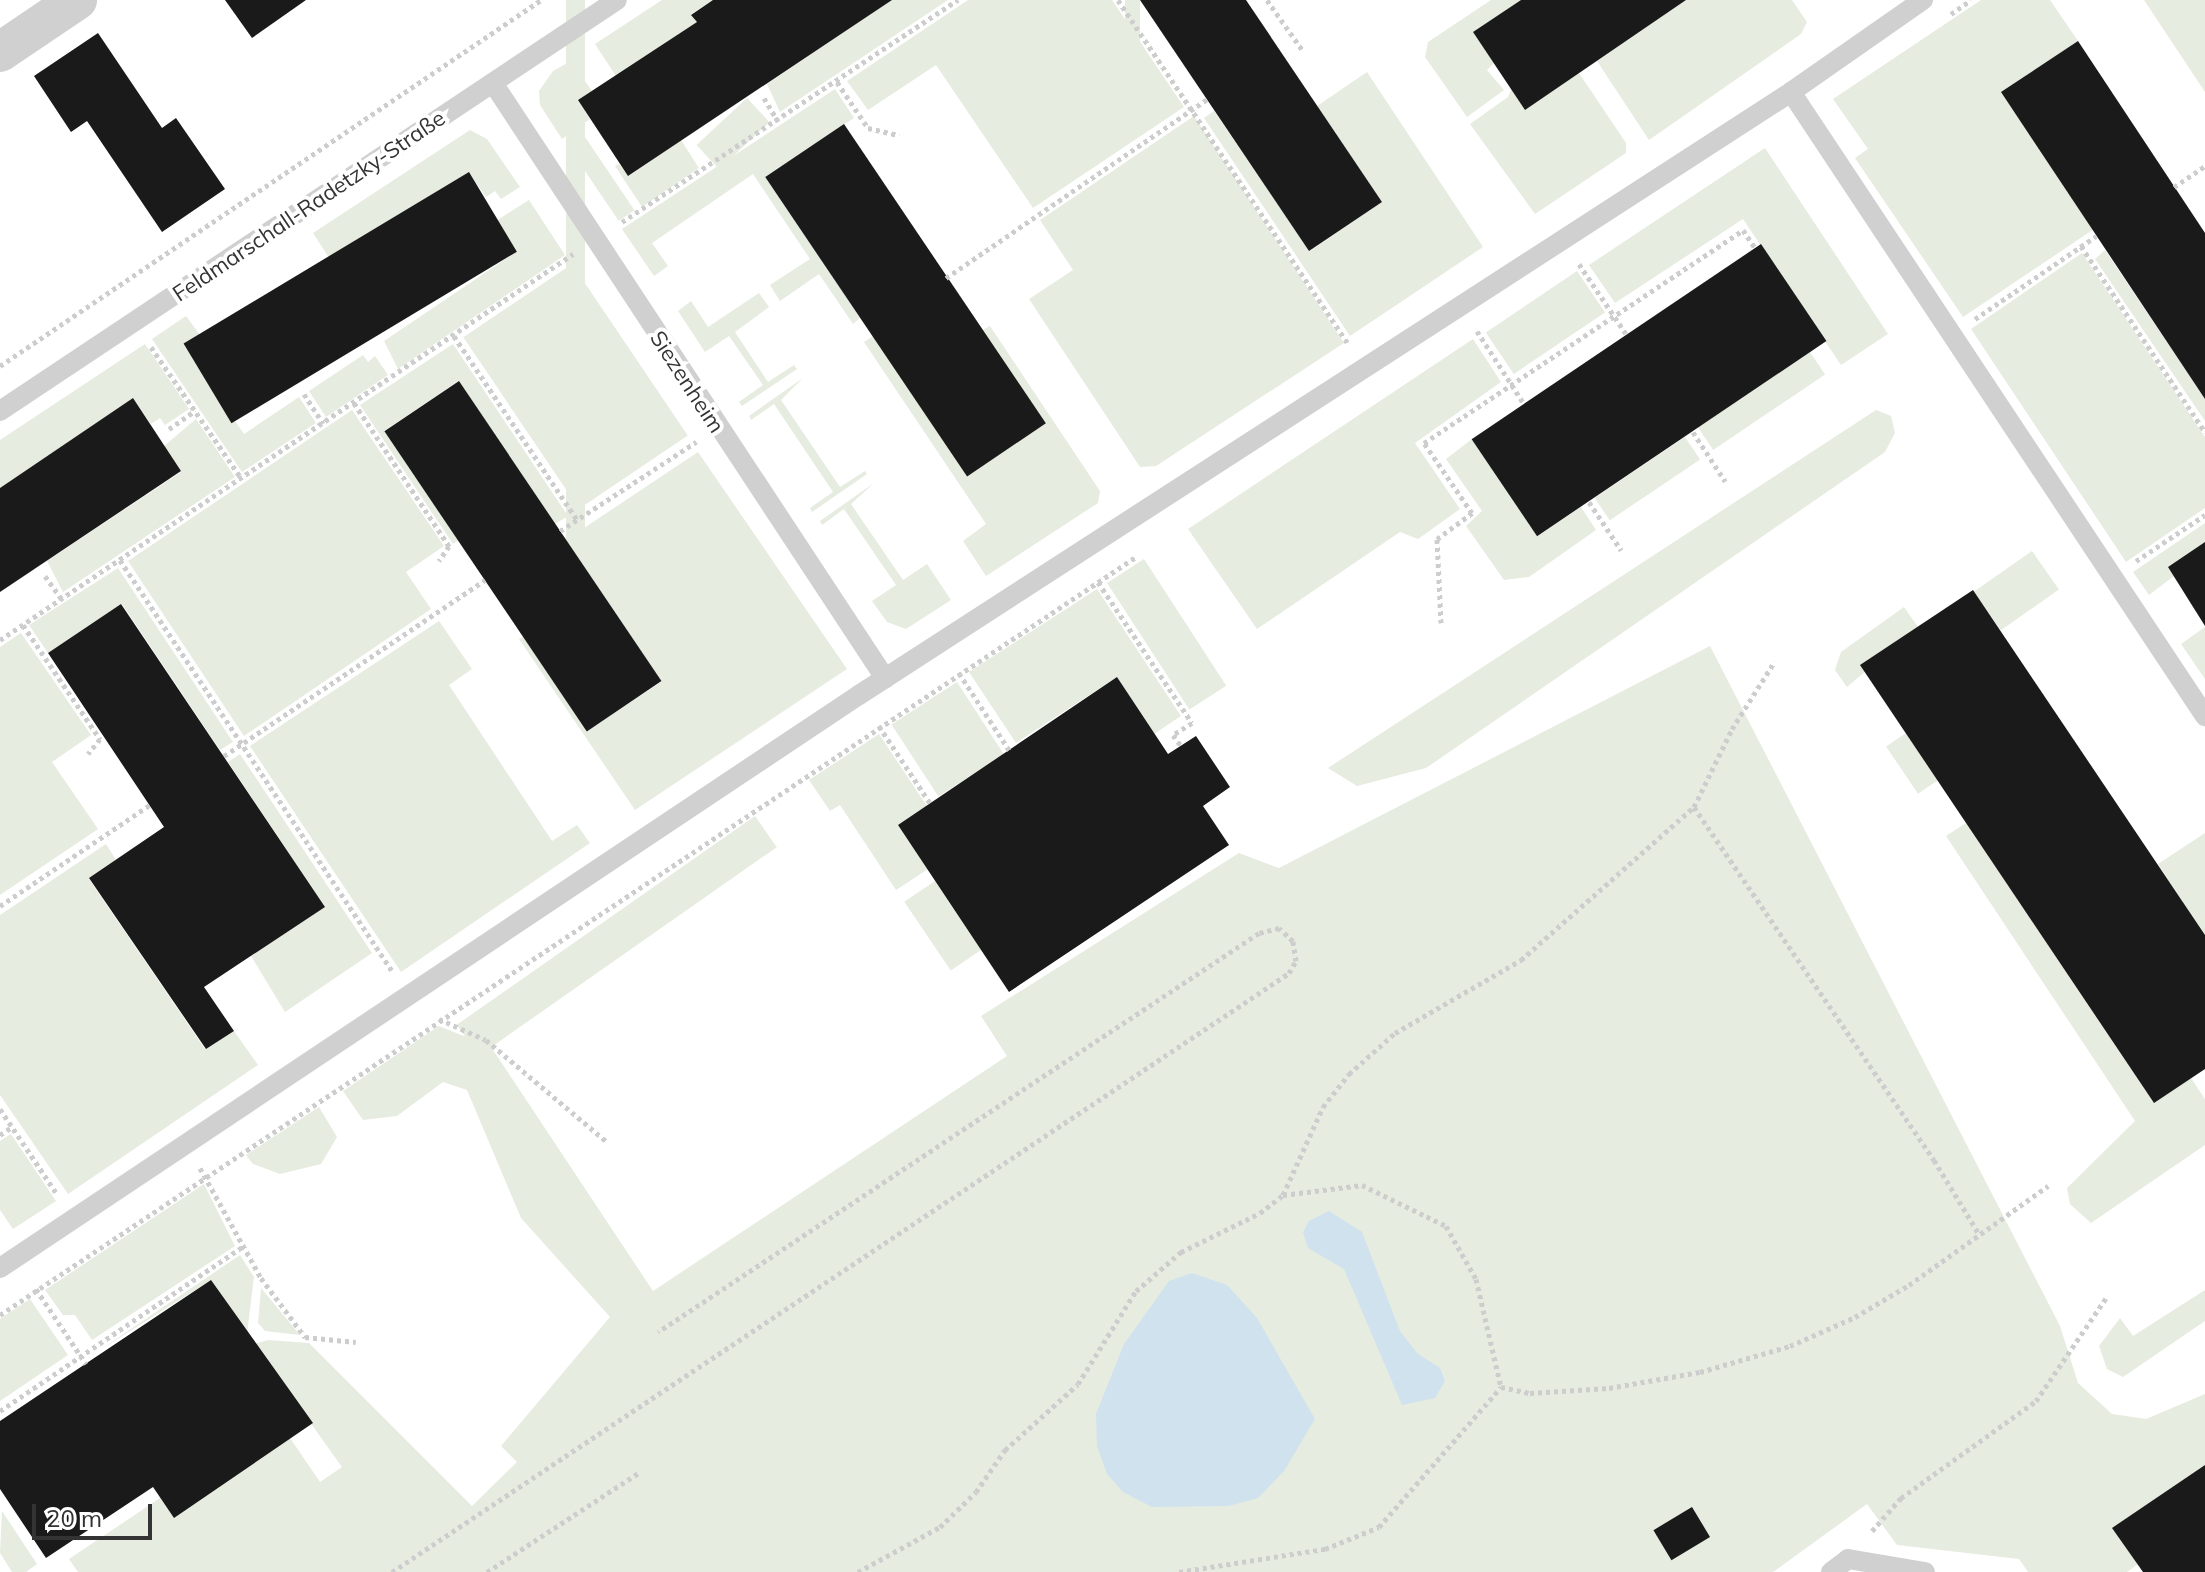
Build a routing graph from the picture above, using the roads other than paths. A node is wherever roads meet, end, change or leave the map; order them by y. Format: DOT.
graph roads {
  1 [pos="77,0"];
  2 [pos="617,0"];
  3 [pos="1923,0"];
  4 [pos="0,52"];
  5 [pos="493,83"];
  6 [pos="1791,92"];
  7 [pos="0,411"];
  8 [pos="885,678"];
  9 [pos="2205,716"];
  10 [pos="0,1268"];
  11 [pos="1831,1572"];
  12 [pos="1925,1572"];
  1 -- 4 [label="street"];
  2 -- 5 [label="lane, Feldmarschall-Radetzky-Straße"];
  3 -- 6 [label="lane"];
  5 -- 7 [label="lane, Feldmarschall-Radetzky-Straße"];
  5 -- 8 [label="lane, Siezenheim"];
  6 -- 8 [label="lane"];
  6 -- 9 [label="lane"];
  8 -- 10 [label="lane"];
  11 -- 12 [label="lane"];
}
